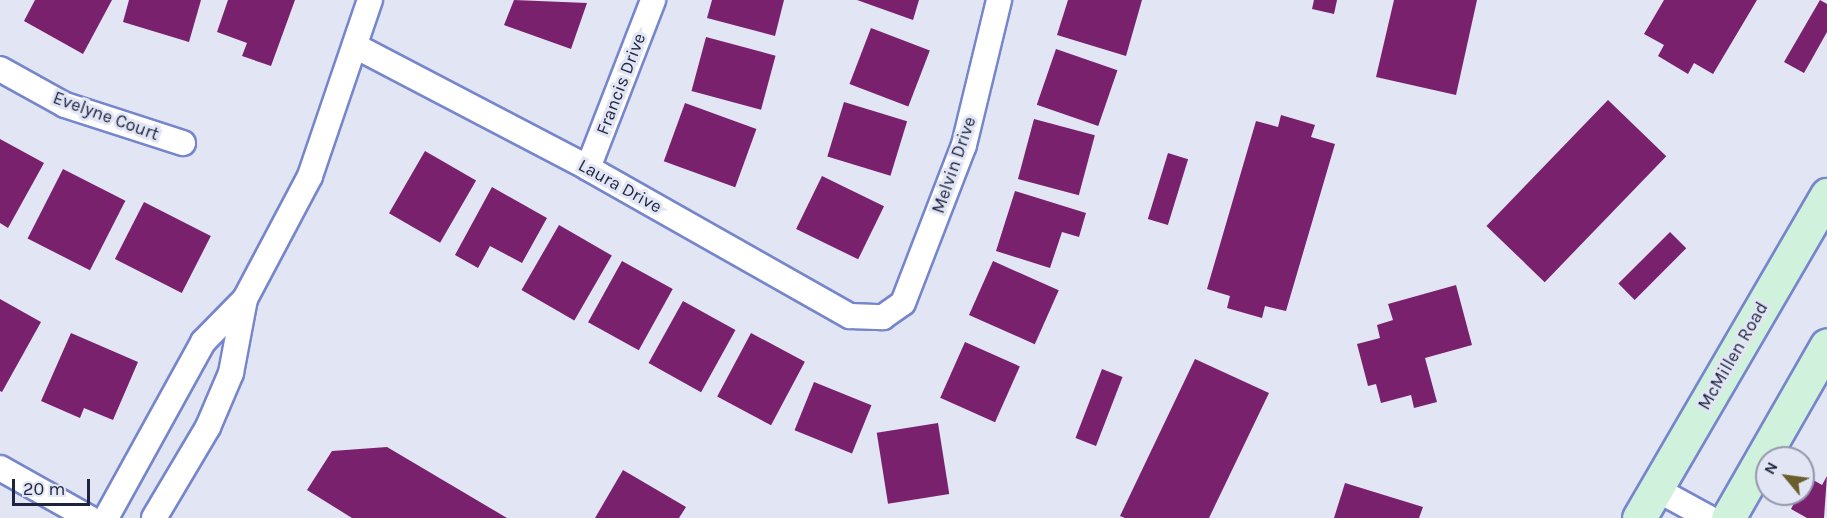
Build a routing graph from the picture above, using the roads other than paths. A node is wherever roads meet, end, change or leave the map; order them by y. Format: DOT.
graph roads {
  1 [pos="370,0"];
  2 [pos="653,0"];
  3 [pos="999,0"];
  4 [pos="357,47"];
  5 [pos="0,69"];
  6 [pos="183,143"];
  7 [pos="588,168"];
  8 [pos="1827,195"];
  9 [pos="245,299"];
  10 [pos="883,316"];
  11 [pos="1827,345"];
  12 [pos="0,468"];
  13 [pos="1656,489"];
  14 [pos="89,518"];
  15 [pos="106,518"];
  16 [pos="154,518"];
  17 [pos="1639,518"];
  18 [pos="1709,518"];
  19 [pos="1728,518"];
  1 -- 4 [label="street"];
  2 -- 7 [label="street, Francis Drive"];
  3 -- 10 [label="street, Melvin Drive"];
  4 -- 7 [label="street, Laura Drive"];
  4 -- 9 [label="street"];
  5 -- 6 [label="street, Evelyne Court"];
  7 -- 10 [label="street, Laura Drive"];
  8 -- 13 [label="main road, McMillen Road"];
  9 -- 15 [label="street"];
  9 -- 16 [label="street"];
  11 -- 19 [label="main road"];
  12 -- 14 [label="street"];
  13 -- 17 [label="main road, McMillen Road"];
  13 -- 18 [label="street"];
}
